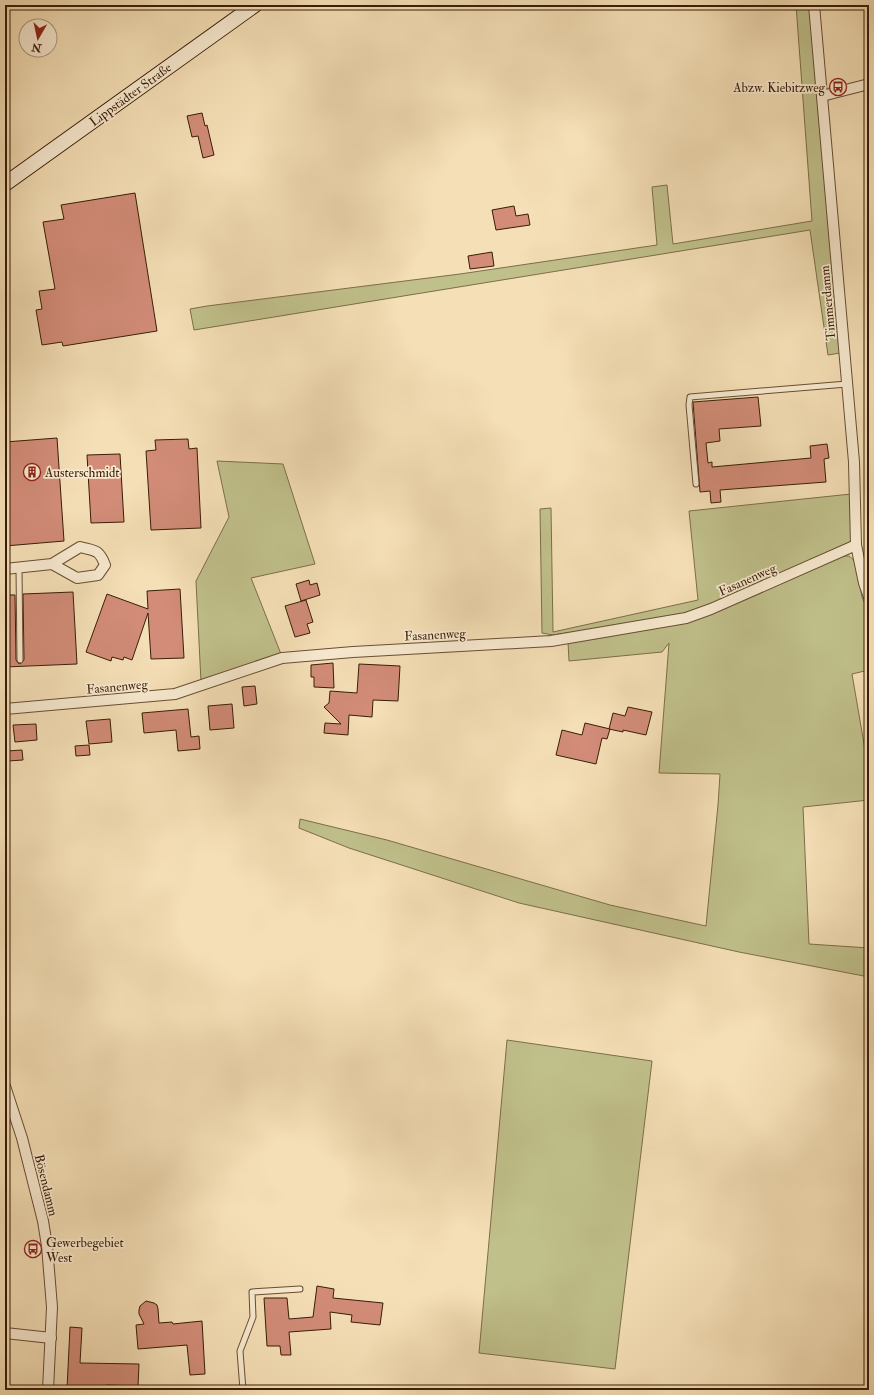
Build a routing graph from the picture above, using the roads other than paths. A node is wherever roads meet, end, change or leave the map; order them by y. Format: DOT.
graph roads {
  1 [pos="255,5"];
  2 [pos="814,5"];
  3 [pos="869,84"];
  4 [pos="822,96"];
  5 [pos="5,184"];
  6 [pos="847,384"];
  7 [pos="696,484"];
  8 [pos="856,545"];
  9 [pos="52,564"];
  10 [pos="5,569"];
  11 [pos="19,569"];
  12 [pos="869,597"];
  13 [pos="20,660"];
  14 [pos="5,709"];
  15 [pos="5,1086"];
  16 [pos="300,1289"];
  17 [pos="5,1333"];
  18 [pos="51,1338"];
  19 [pos="48,1390"];
  20 [pos="243,1390"];
  1 -- 5 [label="main road, Lippstädter Straße"];
  2 -- 4 [label="street, Timmerdamm"];
  3 -- 4 [label="street"];
  4 -- 6 [label="street, Timmerdamm"];
  6 -- 7 [label="lane"];
  6 -- 8 [label="street, Timmerdamm"];
  8 -- 12 [label="street, Timmerdamm"];
  8 -- 14 [label="street, Fasanenweg"];
  9 -- 9 [label="street"];
  9 -- 11 [label="street"];
  10 -- 11 [label="street"];
  11 -- 13 [label="lane"];
  15 -- 18 [label="street, Bösendamm"];
  16 -- 20 [label="lane"];
  17 -- 18 [label="street"];
  18 -- 19 [label="street, Bösendamm"];
}
